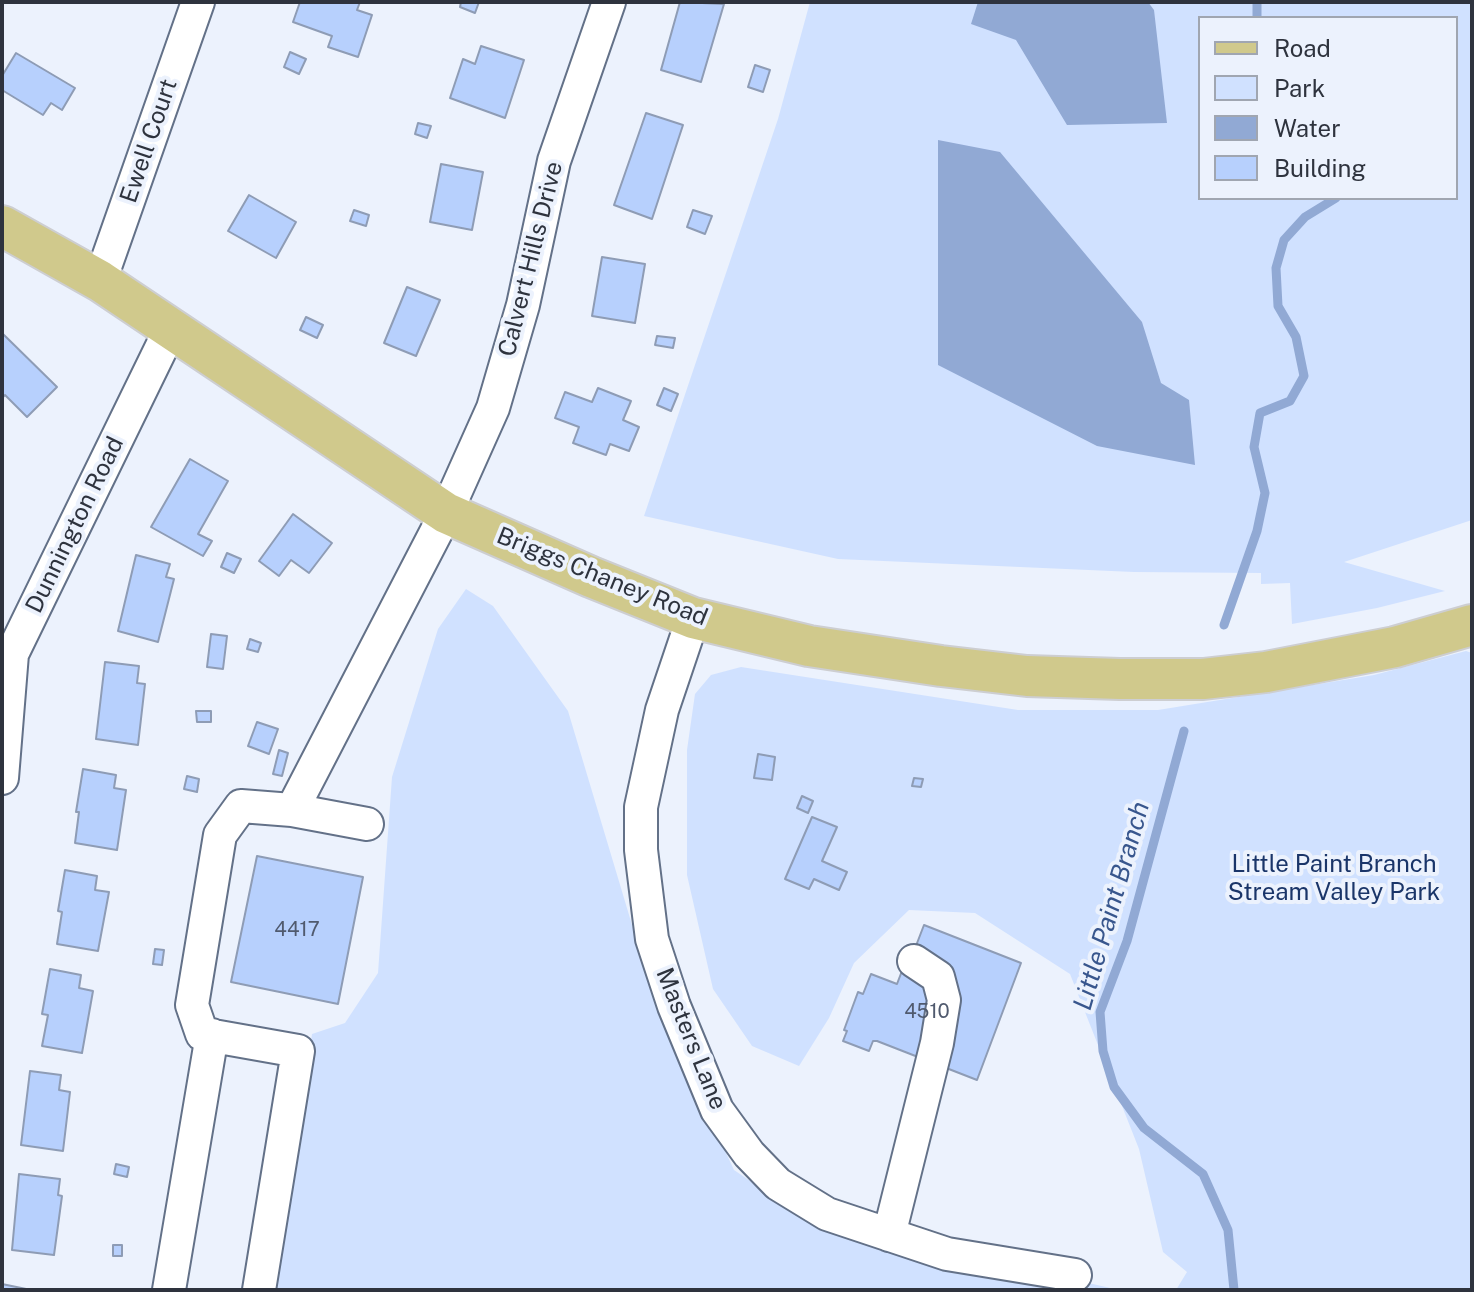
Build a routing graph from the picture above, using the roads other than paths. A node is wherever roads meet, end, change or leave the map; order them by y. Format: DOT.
graph roads {
  1 [pos="198,2"];
  2 [pos="609,2"];
  3 [pos="2,226"];
  4 [pos="100,281"];
  5 [pos="171,328"];
  6 [pos="446,513"];
  7 [pos="693,618"];
  8 [pos="1472,625"];
  9 [pos="7,653"];
  10 [pos="2,778"];
  11 [pos="292,810"];
  12 [pos="367,824"];
  13 [pos="914,961"];
  14 [pos="212,1035"];
  15 [pos="889,1235"];
  16 [pos="1075,1275"];
  17 [pos="169,1290"];
  18 [pos="259,1290"];
  1 -- 4 [label="street, Ewell Court"];
  2 -- 6 [label="street, Calvert Hills Drive"];
  3 -- 4 [label="main road, Briggs Chaney Road"];
  4 -- 5 [label="main road, Briggs Chaney Road"];
  5 -- 6 [label="main road, Briggs Chaney Road"];
  5 -- 9 [label="street, Dunnington Road"];
  6 -- 7 [label="main road, Briggs Chaney Road"];
  6 -- 11 [label="street, Calvert Hills Drive"];
  7 -- 8 [label="main road, Briggs Chaney Road"];
  7 -- 15 [label="street, Masters Lane"];
  9 -- 10 [label="street, Dunnington Road"];
  11 -- 12 [label="street"];
  11 -- 14 [label="street"];
  13 -- 15 [label="street"];
  14 -- 17 [label="street"];
  14 -- 18 [label="street"];
  15 -- 16 [label="street, Masters Lane"];
}
